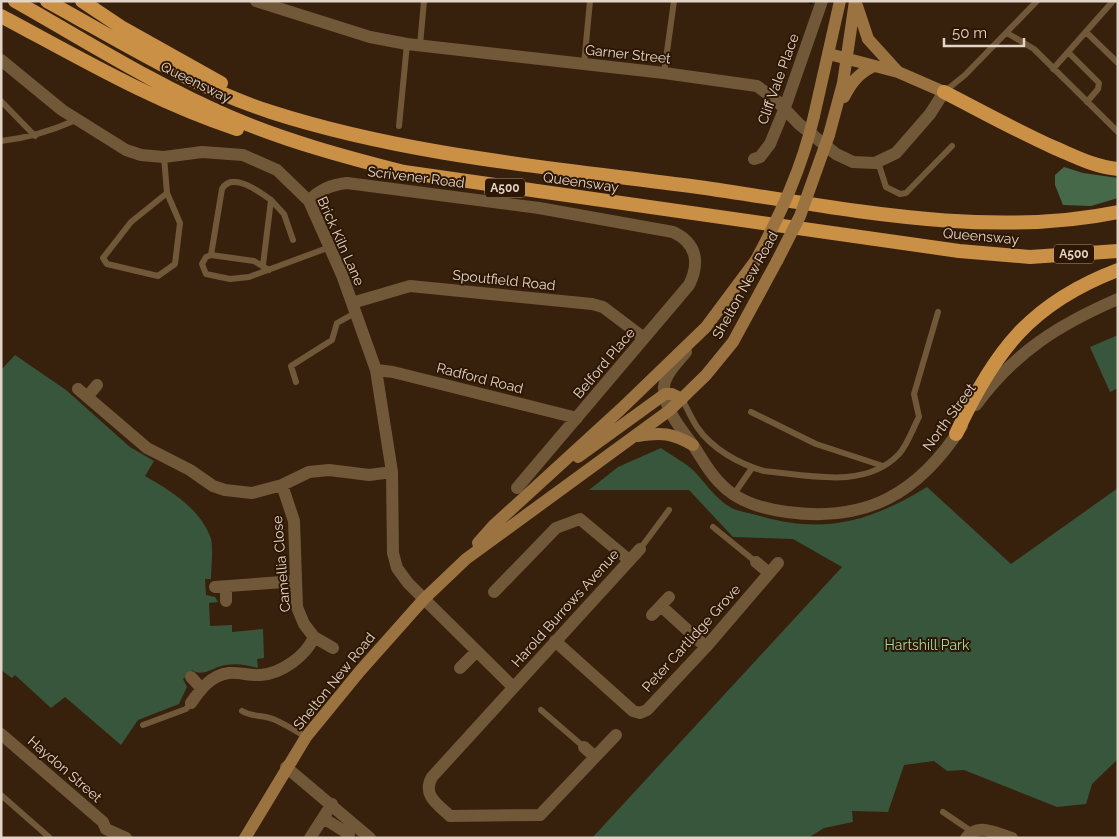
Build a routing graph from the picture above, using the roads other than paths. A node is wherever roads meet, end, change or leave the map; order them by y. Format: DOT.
graph roads {
  1 [pos="15,1"];
  2 [pos="47,1"];
  3 [pos="82,1"];
  4 [pos="256,1"];
  5 [pos="424,1"];
  6 [pos="590,1"];
  7 [pos="674,1"];
  8 [pos="822,1"];
  9 [pos="840,1"];
  10 [pos="855,1"];
  11 [pos="1037,1"];
  12 [pos="1113,1"];
  13 [pos="1,16"];
  14 [pos="1086,32"];
  15 [pos="1007,33"];
  16 [pos="407,44"];
  17 [pos="420,45"];
  18 [pos="1068,52"];
  19 [pos="829,54"];
  20 [pos="848,59"];
  21 [pos="1,60"];
  22 [pos="1118,63"];
  23 [pos="584,64"];
  24 [pos="872,67"];
  25 [pos="1053,69"];
  26 [pos="664,72"];
  27 [pos="898,72"];
  28 [pos="944,92"];
  29 [pos="1,101"];
  30 [pos="1087,102"];
  31 [pos="784,110"];
  32 [pos="836,116"];
  33 [pos="76,120"];
  34 [pos="399,126"];
  35 [pos="329,130"];
  36 [pos="1118,132"];
  37 [pos="35,136"];
  38 [pos="1,141"];
  39 [pos="952,146"];
  40 [pos="335,154"];
  41 [pos="164,157"];
  42 [pos="754,158"];
  43 [pos="878,162"];
  44 [pos="1118,169"];
  45 [pos="167,193"];
  46 [pos="271,200"];
  47 [pos="309,201"];
  48 [pos="1118,212"];
  49 [pos="293,240"];
  50 [pos="330,247"];
  51 [pos="693,250"];
  52 [pos="1118,251"];
  53 [pos="211,255"];
  54 [pos="266,267"];
  55 [pos="1118,270"];
  56 [pos="1118,299"];
  57 [pos="354,308"];
  58 [pos="938,312"];
  59 [pos="706,327"];
  60 [pos="644,338"];
  61 [pos="376,370"];
  62 [pos="296,382"];
  63 [pos="96,385"];
  64 [pos="665,394"];
  65 [pos="682,399"];
  66 [pos="670,410"];
  67 [pos="751,412"];
  68 [pos="577,418"];
  69 [pos="956,434"];
  70 [pos="633,437"];
  71 [pos="693,445"];
  72 [pos="883,466"];
  73 [pos="752,468"];
  74 [pos="392,472"];
  75 [pos="543,481"];
  76 [pos="282,486"];
  77 [pos="517,488"];
  78 [pos="734,494"];
  79 [pos="668,510"];
  80 [pos="713,528"];
  81 [pos="640,549"];
  82 [pos="466,559"];
  83 [pos="629,560"];
  84 [pos="756,562"];
  85 [pos="296,581"];
  86 [pos="494,592"];
  87 [pos="424,599"];
  88 [pos="226,601"];
  89 [pos="661,606"];
  90 [pos="314,637"];
  91 [pos="555,641"];
  92 [pos="706,647"];
  93 [pos="333,648"];
  94 [pos="476,652"];
  95 [pos="460,668"];
  96 [pos="191,677"];
  97 [pos="513,687"];
  98 [pos="201,688"];
  99 [pos="191,704"];
  100 [pos="541,710"];
  101 [pos="242,711"];
  102 [pos="143,725"];
  103 [pos="1,734"];
  104 [pos="616,735"];
  105 [pos="306,737"];
  106 [pos="584,748"];
  107 [pos="595,757"];
  108 [pos="286,767"];
  109 [pos="1,796"];
  110 [pos="332,804"];
  111 [pos="943,812"];
  112 [pos="323,818"];
  113 [pos="113,834"];
  114 [pos="349,834"];
  115 [pos="969,834"];
  116 [pos="371,837"];
  117 [pos="50,838"];
  118 [pos="245,838"];
  119 [pos="310,838"];
  120 [pos="1012,838"];
  1 -- 40 [label="highway, Queensway / A500"];
  2 -- 35 [label="highway, Queensway / A500"];
  3 -- 35 [label="highway"];
  4 -- 16 [label="street, Garner Street"];
  5 -- 17 [label="lane"];
  6 -- 23 [label="lane"];
  7 -- 26 [label="lane"];
  8 -- 31 [label="street, Cliff Vale Place"];
  9 -- 19 [label="main road, Shelton New Road"];
  10 -- 20 [label="main road, Shelton New Road"];
  10 -- 27 [label="main road"];
  11 -- 15 [label="lane"];
  12 -- 14 [label="lane"];
  13 -- 40 [label="highway"];
  14 -- 18 [label="lane"];
  14 -- 22 [label="lane"];
  15 -- 25 [label="lane"];
  15 -- 28 [label="lane"];
  16 -- 17 [label="street, Garner Street"];
  16 -- 34 [label="lane"];
  17 -- 23 [label="street, Garner Street"];
  18 -- 25 [label="lane"];
  18 -- 30 [label="lane"];
  19 -- 20 [label="main road"];
  19 -- 59 [label="main road, Shelton New Road, bridge"];
  20 -- 24 [label="main road"];
  20 -- 32 [label="main road, Shelton New Road"];
  21 -- 33 [label="street, Brick Kiln Lane"];
  23 -- 26 [label="street, Garner Street"];
  24 -- 27 [label="main road"];
  24 -- 32 [label="main road"];
  25 -- 30 [label="lane"];
  26 -- 31 [label="street, Garner Street"];
  27 -- 28 [label="main road"];
  28 -- 43 [label="street"];
  28 -- 44 [label="highway"];
  29 -- 37 [label="lane"];
  30 -- 36 [label="lane"];
  31 -- 42 [label="street, Cliff Vale Place"];
  31 -- 43 [label="street, Garner Street"];
  32 -- 65 [label="main road, Shelton New Road, bridge"];
  33 -- 37 [label="lane"];
  33 -- 41 [label="street, Brick Kiln Lane"];
  35 -- 48 [label="highway, Queensway / A500"];
  37 -- 38 [label="lane"];
  39 -- 43 [label="lane"];
  40 -- 52 [label="highway, Queensway / A500"];
  41 -- 45 [label="lane"];
  41 -- 47 [label="street, Brick Kiln Lane"];
  45 -- 45 [label="lane"];
  46 -- 49 [label="lane"];
  46 -- 53 [label="lane"];
  46 -- 54 [label="lane"];
  47 -- 50 [label="street, Brick Kiln Lane"];
  47 -- 51 [label="street, Scrivener Road"];
  50 -- 54 [label="lane"];
  50 -- 57 [label="street, Brick Kiln Lane"];
  51 -- 60 [label="street, Belford Place"];
  53 -- 54 [label="lane"];
  53 -- 54 [label="lane"];
  55 -- 69 [label="highway"];
  56 -- 69 [label="street, North Street"];
  57 -- 60 [label="street, Spoutfield Road"];
  57 -- 61 [label="street, Brick Kiln Lane"];
  57 -- 62 [label="lane"];
  58 -- 72 [label="lane"];
  59 -- 64 [label="street"];
  59 -- 75 [label="main road, Shelton New Road"];
  60 -- 68 [label="street, Belford Place"];
  61 -- 68 [label="street, Radford Road"];
  61 -- 74 [label="street, Brick Kiln Lane"];
  63 -- 76 [label="street"];
  64 -- 65 [label="main road"];
  64 -- 66 [label="street, North Street"];
  64 -- 75 [label="main road"];
  65 -- 66 [label="main road, Shelton New Road"];
  65 -- 73 [label="lane"];
  66 -- 70 [label="main road, Shelton New Road"];
  66 -- 71 [label="street, North Street"];
  67 -- 72 [label="lane"];
  68 -- 77 [label="street, Belford Place"];
  69 -- 78 [label="street, North Street"];
  70 -- 71 [label="main road"];
  70 -- 82 [label="main road, Shelton New Road"];
  71 -- 78 [label="street, North Street"];
  72 -- 73 [label="lane"];
  73 -- 78 [label="lane"];
  74 -- 76 [label="street"];
  74 -- 87 [label="street, Brick Kiln Lane"];
  75 -- 82 [label="main road, Shelton New Road"];
  76 -- 85 [label="street, Camellia Close"];
  79 -- 81 [label="lane"];
  80 -- 84 [label="lane"];
  81 -- 83 [label="street, Harold Burrows Avenue"];
  82 -- 87 [label="main road, Shelton New Road"];
  83 -- 86 [label="street"];
  83 -- 91 [label="street, Harold Burrows Avenue"];
  84 -- 92 [label="street, Peter Cartlidge Grove"];
  85 -- 88 [label="street"];
  85 -- 90 [label="street, Camellia Close"];
  87 -- 94 [label="street, Brick Kiln Lane"];
  87 -- 105 [label="main road, Shelton New Road"];
  89 -- 92 [label="street"];
  90 -- 93 [label="street, Camellia Close"];
  90 -- 98 [label="street"];
  91 -- 92 [label="street, Peter Cartlidge Grove"];
  91 -- 97 [label="street, Harold Burrows Avenue"];
  94 -- 95 [label="street"];
  94 -- 97 [label="street, Brick Kiln Lane"];
  96 -- 98 [label="street"];
  97 -- 107 [label="street, Harold Burrows Avenue"];
  98 -- 99 [label="street"];
  99 -- 102 [label="lane"];
  100 -- 106 [label="lane"];
  101 -- 105 [label="lane"];
  103 -- 113 [label="street, Haydon Street"];
  104 -- 107 [label="street"];
  105 -- 108 [label="main road, Shelton New Road"];
  106 -- 107 [label="street"];
  108 -- 110 [label="street"];
  108 -- 118 [label="main road, Shelton New Road"];
  109 -- 117 [label="lane"];
  110 -- 112 [label="street"];
  110 -- 116 [label="street"];
  111 -- 115 [label="lane"];
  112 -- 114 [label="street"];
  112 -- 119 [label="street"];
  115 -- 120 [label="street"];
}
